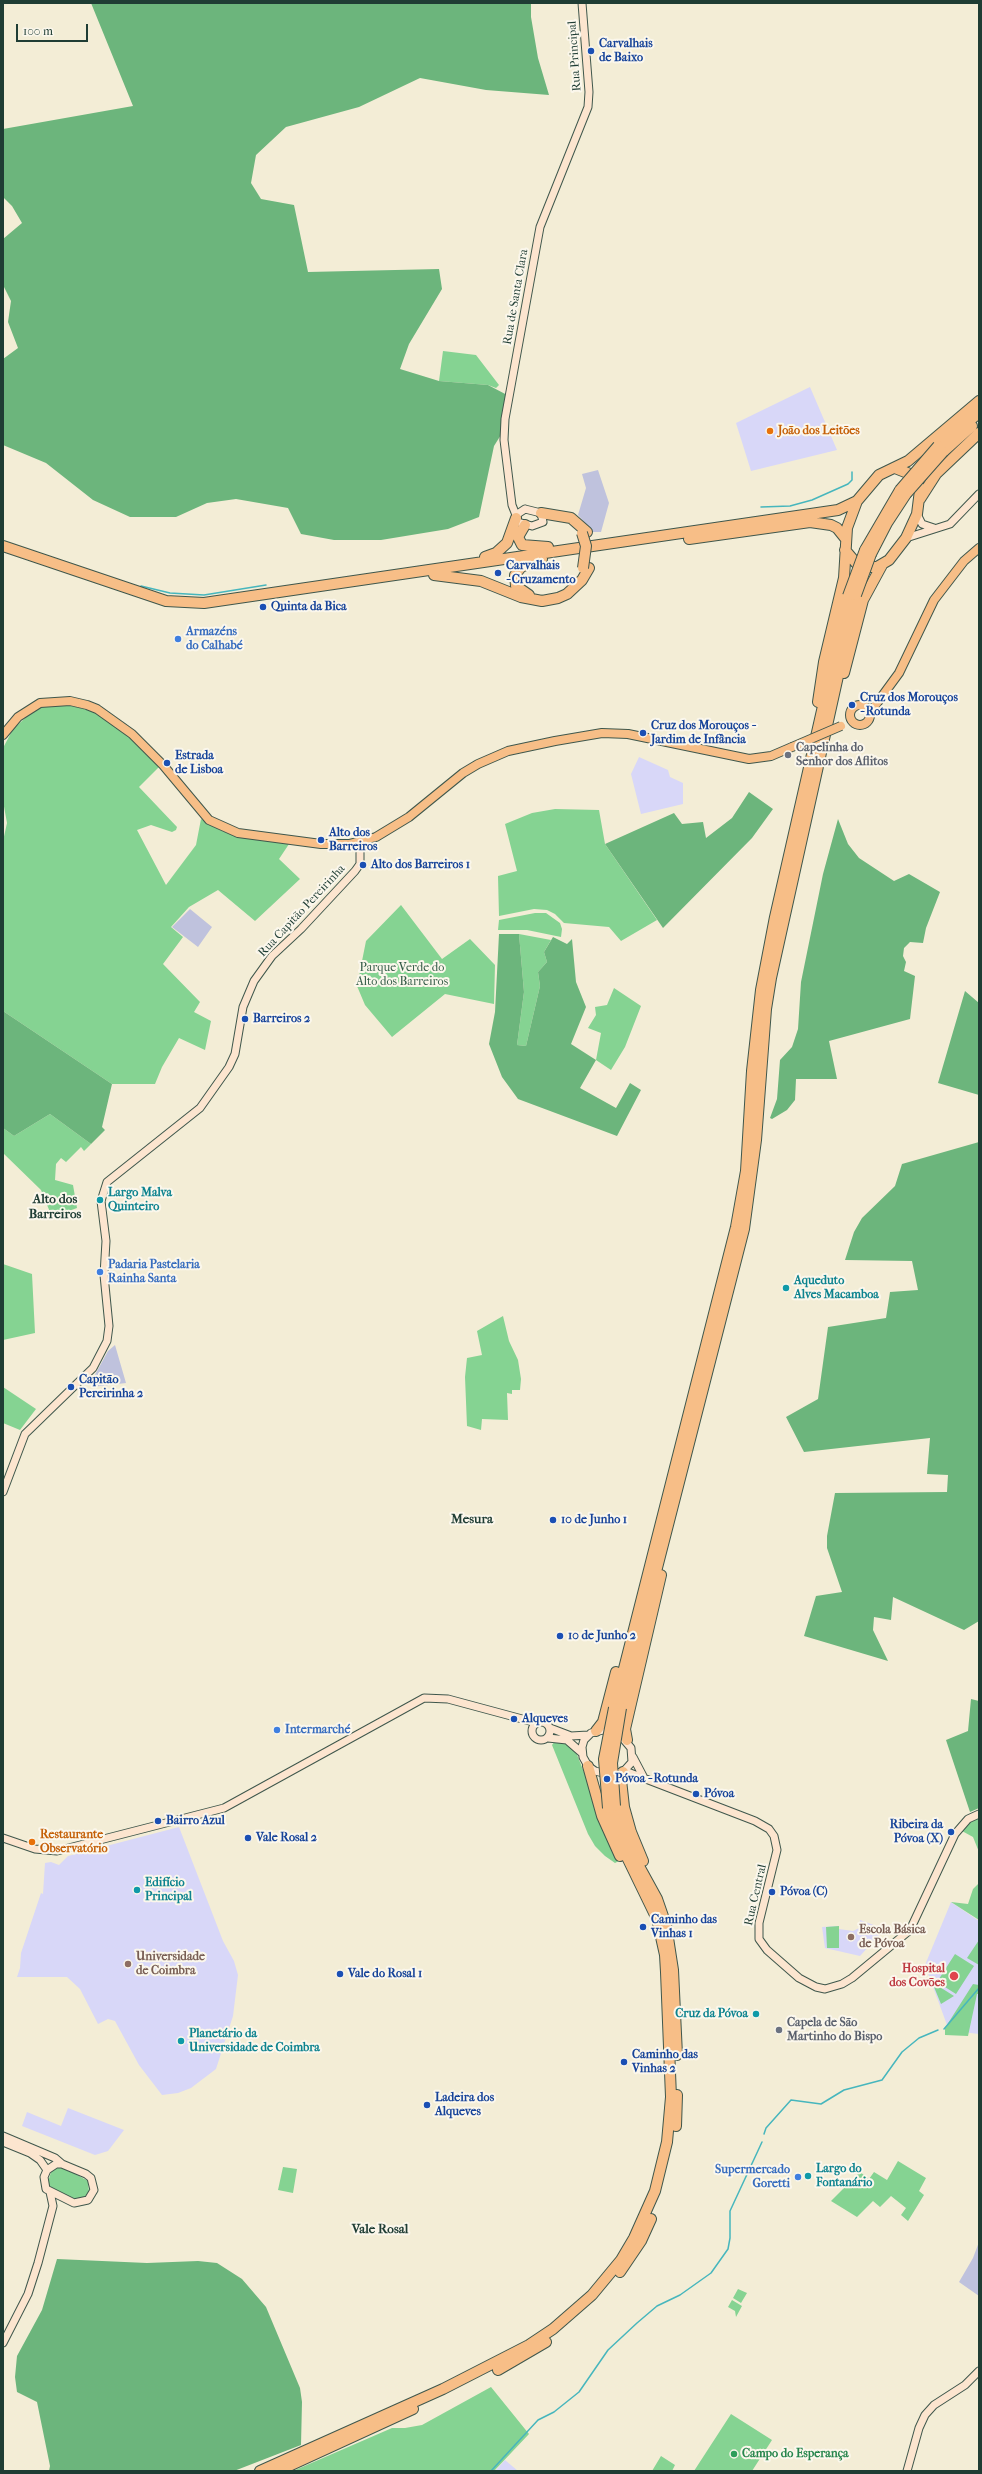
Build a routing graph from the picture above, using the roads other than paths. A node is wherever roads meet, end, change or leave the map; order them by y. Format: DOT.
graph roads {
  1 [pos="582,3"];
  2 [pos="588,107"];
  3 [pos="979,401"];
  4 [pos="979,413"];
  5 [pos="979,421"];
  6 [pos="979,433"];
  7 [pos="941,449"];
  8 [pos="895,468"];
  9 [pos="979,494"];
  10 [pos="512,498"];
  11 [pos="920,499"];
  12 [pos="857,501"];
  13 [pos="525,509"];
  14 [pos="917,514"];
  15 [pos="516,517"];
  16 [pos="542,518"];
  17 [pos="525,525"];
  18 [pos="940,528"];
  19 [pos="845,538"];
  20 [pos="906,538"];
  21 [pos="3,546"];
  22 [pos="979,548"];
  23 [pos="572,549"];
  24 [pos="845,550"];
  25 [pos="3,554"];
  26 [pos="542,560"];
  27 [pos="474,562"];
  28 [pos="882,565"];
  29 [pos="586,568"];
  30 [pos="434,575"];
  31 [pos="852,596"];
  32 [pos="867,710"];
  33 [pos="852,721"];
  34 [pos="826,726"];
  35 [pos="816,734"];
  36 [pos="3,735"];
  37 [pos="360,841"];
  38 [pos="678,1457"];
  39 [pos="681,1473"];
  40 [pos="3,1492"];
  41 [pos="618,1708"];
  42 [pos="535,1724"];
  43 [pos="550,1728"];
  44 [pos="592,1733"];
  45 [pos="548,1738"];
  46 [pos="627,1740"];
  47 [pos="582,1753"];
  48 [pos="633,1758"];
  49 [pos="588,1766"];
  50 [pos="624,1771"];
  51 [pos="640,1775"];
  52 [pos="621,1787"];
  53 [pos="611,1807"];
  54 [pos="979,1814"];
  55 [pos="3,1838"];
  56 [pos="639,1880"];
  57 [pos="651,1887"];
  58 [pos="3,2136"];
  59 [pos="3,2142"];
  60 [pos="10,2142"];
  61 [pos="62,2164"];
  62 [pos="47,2170"];
  63 [pos="50,2192"];
  64 [pos="60,2197"];
  65 [pos="53,2206"];
  66 [pos="3,2343"];
  67 [pos="979,2371"];
  68 [pos="388,2417"];
  69 [pos="275,2468"];
  70 [pos="260,2471"];
  71 [pos="907,2471"];
  1 -- 2 [label="street, Rua Principal"];
  2 -- 10 [label="street, Rua de Santa Clara"];
  3 -- 8 [label="highway"];
  4 -- 7 [label="highway"];
  5 -- 7 [label="highway"];
  6 -- 11 [label="highway"];
  7 -- 31 [label="highway, bridge"];
  8 -- 11 [label="highway"];
  8 -- 12 [label="highway"];
  9 -- 18 [label="street"];
  10 -- 13 [label="street"];
  10 -- 15 [label="street, Rua de Santa Clara"];
  11 -- 14 [label="highway"];
  12 -- 19 [label="highway"];
  12 -- 23 [label="highway"];
  13 -- 15 [label="street"];
  13 -- 16 [label="street"];
  14 -- 18 [label="street"];
  14 -- 20 [label="highway"];
  15 -- 17 [label="street"];
  15 -- 27 [label="highway"];
  16 -- 17 [label="street"];
  16 -- 29 [label="highway, bridge"];
  17 -- 23 [label="highway"];
  18 -- 20 [label="street"];
  19 -- 24 [label="highway"];
  19 -- 26 [label="highway"];
  20 -- 28 [label="highway"];
  21 -- 27 [label="highway"];
  22 -- 32 [label="main road"];
  23 -- 27 [label="highway"];
  24 -- 28 [label="highway"];
  24 -- 35 [label="highway"];
  25 -- 30 [label="highway"];
  26 -- 29 [label="highway"];
  26 -- 30 [label="highway"];
  28 -- 34 [label="highway"];
  29 -- 30 [label="highway"];
  31 -- 34 [label="highway"];
  31 -- 35 [label="highway"];
  32 -- 33 [label="main road"];
  32 -- 33 [label="main road"];
  33 -- 37 [label="main road, bridge"];
  34 -- 39 [label="highway"];
  35 -- 38 [label="highway"];
  36 -- 37 [label="main road"];
  37 -- 40 [label="street, Rua Capitão Pereirinha"];
  38 -- 41 [label="highway"];
  38 -- 44 [label="highway"];
  39 -- 41 [label="highway"];
  39 -- 46 [label="highway"];
  41 -- 53 [label="highway, bridge"];
  42 -- 43 [label="street"];
  42 -- 45 [label="street"];
  42 -- 55 [label="street"];
  43 -- 44 [label="street"];
  43 -- 45 [label="street"];
  44 -- 46 [label="street"];
  44 -- 47 [label="street"];
  45 -- 47 [label="street"];
  46 -- 48 [label="street"];
  47 -- 49 [label="street"];
  48 -- 50 [label="street"];
  48 -- 51 [label="street"];
  49 -- 50 [label="street"];
  49 -- 56 [label="highway"];
  50 -- 51 [label="street, Rua Central"];
  50 -- 52 [label="highway"];
  51 -- 52 [label="street"];
  51 -- 54 [label="street, Rua Central"];
  52 -- 57 [label="highway"];
  53 -- 56 [label="highway"];
  53 -- 57 [label="highway"];
  56 -- 68 [label="highway"];
  57 -- 68 [label="highway"];
  58 -- 60 [label="street"];
  59 -- 60 [label="street"];
  60 -- 61 [label="street"];
  60 -- 62 [label="street"];
  61 -- 62 [label="street"];
  61 -- 64 [label="street"];
  62 -- 63 [label="street"];
  63 -- 64 [label="street"];
  63 -- 65 [label="street"];
  64 -- 65 [label="street"];
  65 -- 66 [label="street"];
  67 -- 71 [label="street"];
  68 -- 69 [label="highway"];
  69 -- 70 [label="highway"];
}
